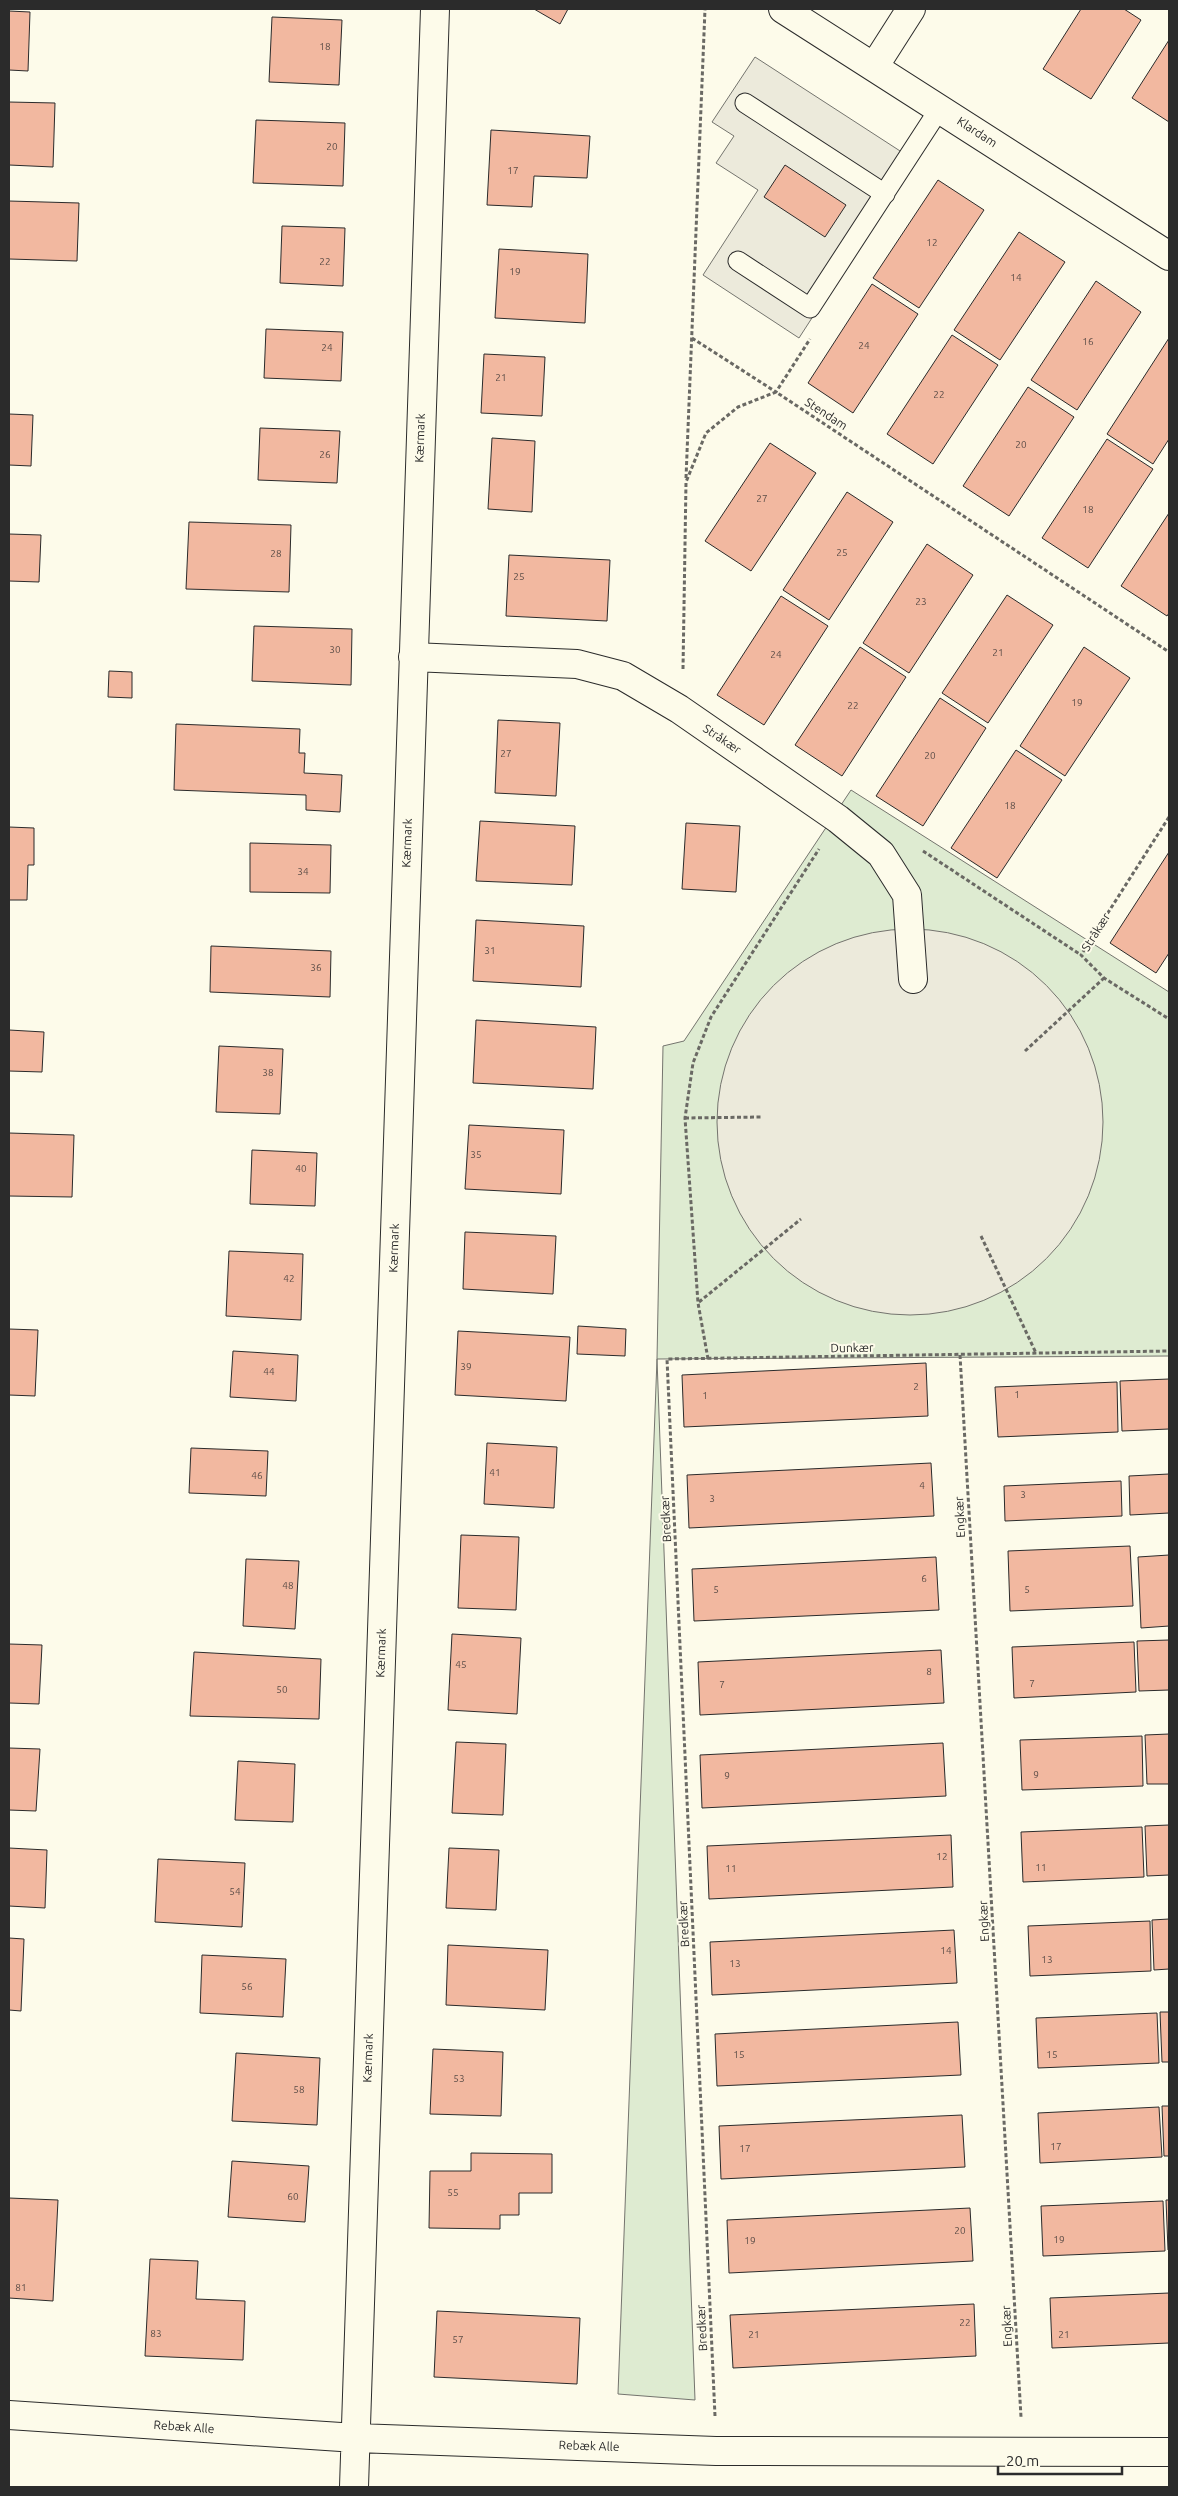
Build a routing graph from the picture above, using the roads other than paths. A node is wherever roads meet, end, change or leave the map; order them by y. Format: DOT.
graph roads {
  1 [pos="435,9"];
  2 [pos="783,9"];
  3 [pos="911,9"];
  4 [pos="874,67"];
  5 [pos="745,103"];
  6 [pos="940,108"];
  7 [pos="884,194"];
  8 [pos="1169,256"];
  9 [pos="738,262"];
  10 [pos="413,657"];
  11 [pos="913,979"];
  12 [pos="9,2415"];
  13 [pos="356,2438"];
  14 [pos="1169,2452"];
  15 [pos="354,2487"];
  1 -- 10 [label="street, Kærmark"];
  2 -- 4 [label="street, Klardam"];
  3 -- 4 [label="street"];
  4 -- 6 [label="street, Klardam"];
  5 -- 7 [label="lane"];
  6 -- 7 [label="lane"];
  6 -- 8 [label="street, Klardam"];
  7 -- 9 [label="lane"];
  10 -- 11 [label="street, Stråkær"];
  10 -- 13 [label="street, Kærmark"];
  12 -- 13 [label="street, Rebæk Alle"];
  13 -- 14 [label="street, Rebæk Alle"];
  13 -- 15 [label="street, Kærmark"];
}
